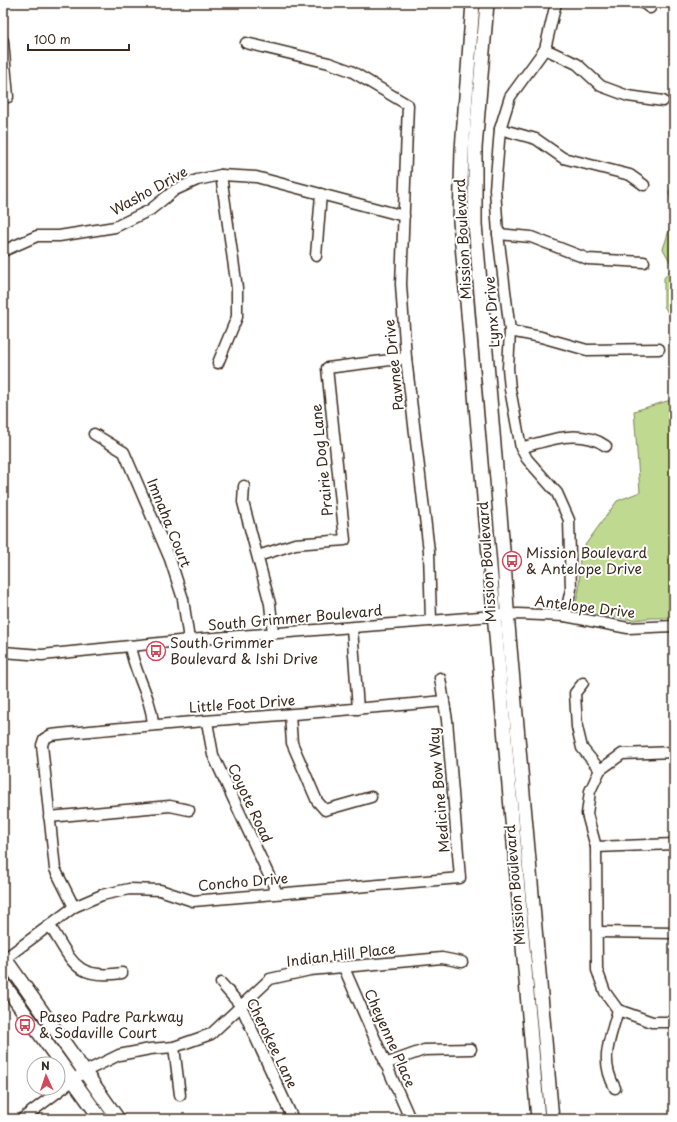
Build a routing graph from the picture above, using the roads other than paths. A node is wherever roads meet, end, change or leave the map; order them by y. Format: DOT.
graph roads {
  1 [pos="473,3"];
  2 [pos="487,3"];
  3 [pos="556,3"];
  4 [pos="3,41"];
  5 [pos="246,43"];
  6 [pos="545,49"];
  7 [pos="8,97"];
  8 [pos="663,101"];
  9 [pos="500,129"];
  10 [pos="221,175"];
  11 [pos="644,185"];
  12 [pos="321,194"];
  13 [pos="404,216"];
  14 [pos="498,234"];
  15 [pos="3,251"];
  16 [pos="316,256"];
  17 [pos="644,262"];
  18 [pos="510,331"];
  19 [pos="659,349"];
  20 [pos="406,358"];
  21 [pos="218,363"];
  22 [pos="94,434"];
  23 [pos="606,446"];
  24 [pos="521,448"];
  25 [pos="244,486"];
  26 [pos="258,556"];
  27 [pos="507,616"];
  28 [pos="566,616"];
  29 [pos="494,617"];
  30 [pos="431,621"];
  31 [pos="674,626"];
  32 [pos="352,628"];
  33 [pos="273,633"];
  34 [pos="189,640"];
  35 [pos="130,646"];
  36 [pos="3,652"];
  37 [pos="440,678"];
  38 [pos="582,682"];
  39 [pos="444,701"];
  40 [pos="358,709"];
  41 [pos="290,715"];
  42 [pos="207,722"];
  43 [pos="153,724"];
  44 [pos="674,752"];
  45 [pos="600,770"];
  46 [pos="371,797"];
  47 [pos="189,810"];
  48 [pos="49,817"];
  49 [pos="674,844"];
  50 [pos="596,847"];
  51 [pos="460,878"];
  52 [pos="276,893"];
  53 [pos="74,907"];
  54 [pos="50,926"];
  55 [pos="597,932"];
  56 [pos="674,933"];
  57 [pos="4,958"];
  58 [pos="462,962"];
  59 [pos="344,968"];
  60 [pos="122,973"];
  61 [pos="3,983"];
  62 [pos="221,983"];
  63 [pos="241,1006"];
  64 [pos="618,1010"];
  65 [pos="674,1022"];
  66 [pos="174,1048"];
  67 [pos="471,1049"];
  68 [pos="385,1064"];
  69 [pos="84,1072"];
  70 [pos="73,1080"];
  71 [pos="615,1088"];
  72 [pos="180,1095"];
  73 [pos="22,1119"];
  74 [pos="101,1119"];
  75 [pos="118,1119"];
  76 [pos="293,1119"];
  77 [pos="410,1119"];
  78 [pos="538,1119"];
  79 [pos="552,1119"];
  1 -- 29 [label="main road, Mission Boulevard"];
  2 -- 27 [label="main road, Mission Boulevard"];
  3 -- 6 [label="street, Lynx Drive"];
  4 -- 7 [label="street"];
  5 -- 13 [label="street, Pawnee Drive"];
  6 -- 8 [label="street"];
  6 -- 9 [label="street, Lynx Drive"];
  9 -- 11 [label="street"];
  9 -- 14 [label="street, Lynx Drive"];
  10 -- 12 [label="street, Washo Drive"];
  10 -- 15 [label="street, Washo Drive"];
  10 -- 21 [label="street"];
  12 -- 13 [label="street, Washo Drive"];
  12 -- 16 [label="street"];
  13 -- 20 [label="street, Pawnee Drive"];
  14 -- 17 [label="street"];
  14 -- 18 [label="street, Lynx Drive"];
  18 -- 19 [label="street"];
  18 -- 24 [label="street, Lynx Drive"];
  20 -- 26 [label="street, Prairie Dog Lane"];
  20 -- 30 [label="street, Pawnee Drive"];
  22 -- 34 [label="street, Imnaha Court"];
  23 -- 24 [label="street"];
  24 -- 28 [label="street, Lynx Drive"];
  25 -- 26 [label="street"];
  26 -- 33 [label="street"];
  27 -- 28 [label="street, Antelope Drive"];
  27 -- 29 [label="street, Antelope Drive"];
  27 -- 79 [label="main road, Mission Boulevard"];
  28 -- 31 [label="street, Antelope Drive"];
  29 -- 30 [label="street, South Grimmer Boulevard"];
  29 -- 78 [label="main road, Mission Boulevard"];
  30 -- 32 [label="street, South Grimmer Boulevard"];
  32 -- 33 [label="street, South Grimmer Boulevard"];
  32 -- 40 [label="street"];
  33 -- 34 [label="street, South Grimmer Boulevard"];
  34 -- 35 [label="street, South Grimmer Boulevard"];
  35 -- 36 [label="street, South Grimmer Boulevard"];
  35 -- 43 [label="street"];
  37 -- 39 [label="street, Medicine Bow Way"];
  38 -- 45 [label="street"];
  39 -- 40 [label="street, Little Foot Drive"];
  39 -- 51 [label="street, Medicine Bow Way"];
  40 -- 41 [label="street, Little Foot Drive"];
  41 -- 42 [label="street, Little Foot Drive"];
  41 -- 46 [label="street"];
  42 -- 43 [label="street, Little Foot Drive"];
  42 -- 52 [label="street, Coyote Road"];
  43 -- 48 [label="street, Little Foot Drive"];
  44 -- 45 [label="street"];
  45 -- 50 [label="street"];
  47 -- 48 [label="street"];
  48 -- 53 [label="street"];
  49 -- 50 [label="street"];
  50 -- 55 [label="street"];
  51 -- 52 [label="street, Concho Drive"];
  52 -- 53 [label="street, Concho Drive"];
  53 -- 54 [label="street, Concho Drive"];
  54 -- 57 [label="street, Concho Drive"];
  54 -- 60 [label="street"];
  55 -- 56 [label="street"];
  55 -- 64 [label="street"];
  57 -- 69 [label="main road"];
  58 -- 59 [label="street, Indian Hill Place"];
  59 -- 63 [label="street, Indian Hill Place"];
  59 -- 68 [label="street, Cheyenne Place"];
  61 -- 70 [label="main road"];
  62 -- 63 [label="street, Cherokee Lane"];
  63 -- 66 [label="street, Indian Hill Place"];
  63 -- 76 [label="street, Cherokee Lane"];
  64 -- 65 [label="street"];
  64 -- 71 [label="street"];
  66 -- 69 [label="street, Indian Hill Place"];
  66 -- 72 [label="street"];
  67 -- 68 [label="street"];
  68 -- 77 [label="street, Cheyenne Place"];
  69 -- 70 [label="street, Indian Hill Place"];
  69 -- 75 [label="main road"];
  70 -- 73 [label="street, Indian Hill Place"];
  70 -- 74 [label="main road"];
}
